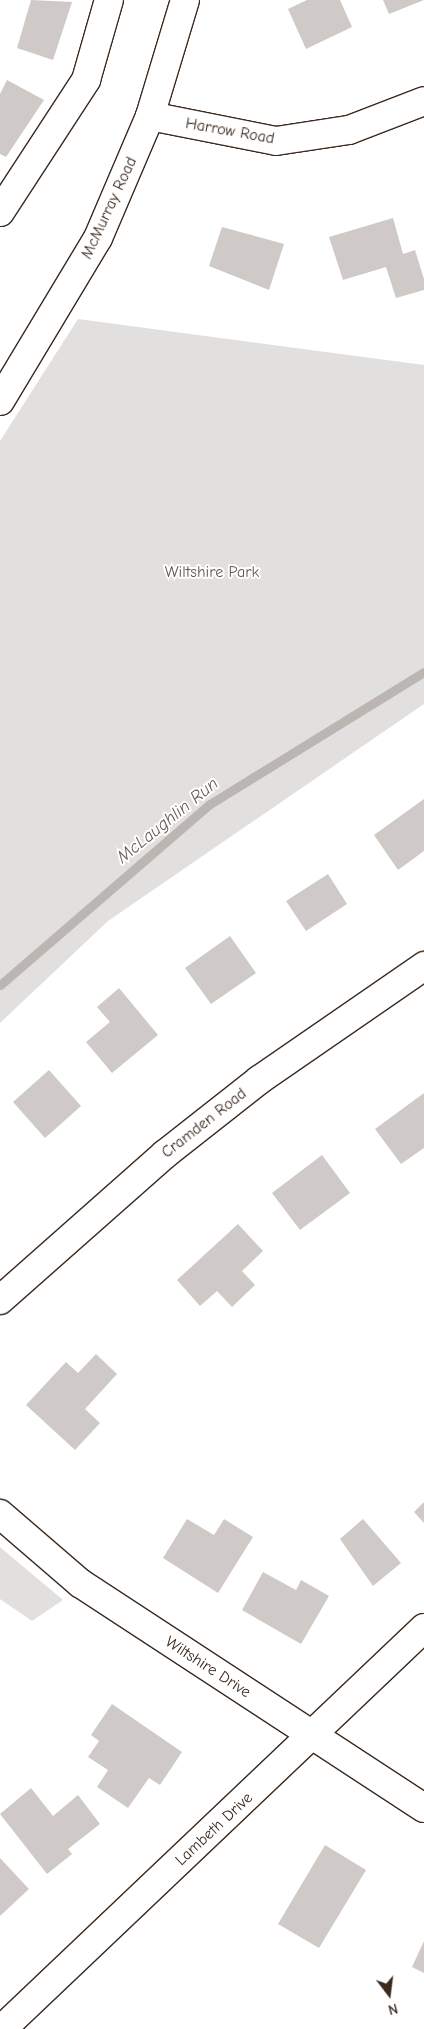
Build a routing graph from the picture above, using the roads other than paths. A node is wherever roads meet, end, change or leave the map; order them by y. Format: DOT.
graph roads {
  1 [pos="109,0"];
  2 [pos="185,0"];
  3 [pos="424,101"];
  4 [pos="150,116"];
  5 [pos="0,212"];
  6 [pos="0,402"];
  7 [pos="424,966"];
  8 [pos="0,1300"];
  9 [pos="0,1514"];
  10 [pos="424,1628"];
  11 [pos="313,1736"];
  12 [pos="424,1808"];
  13 [pos="2,2029"];
  1 -- 5 [label="street"];
  2 -- 4 [label="street, McMurray Road"];
  3 -- 4 [label="street, Harrow Road"];
  4 -- 6 [label="street, McMurray Road"];
  7 -- 8 [label="street, Cramden Road"];
  9 -- 11 [label="street, Wiltshire Drive"];
  10 -- 11 [label="street, Lambeth Drive"];
  11 -- 12 [label="street, Wiltshire Drive"];
  11 -- 13 [label="street, Lambeth Drive"];
}
